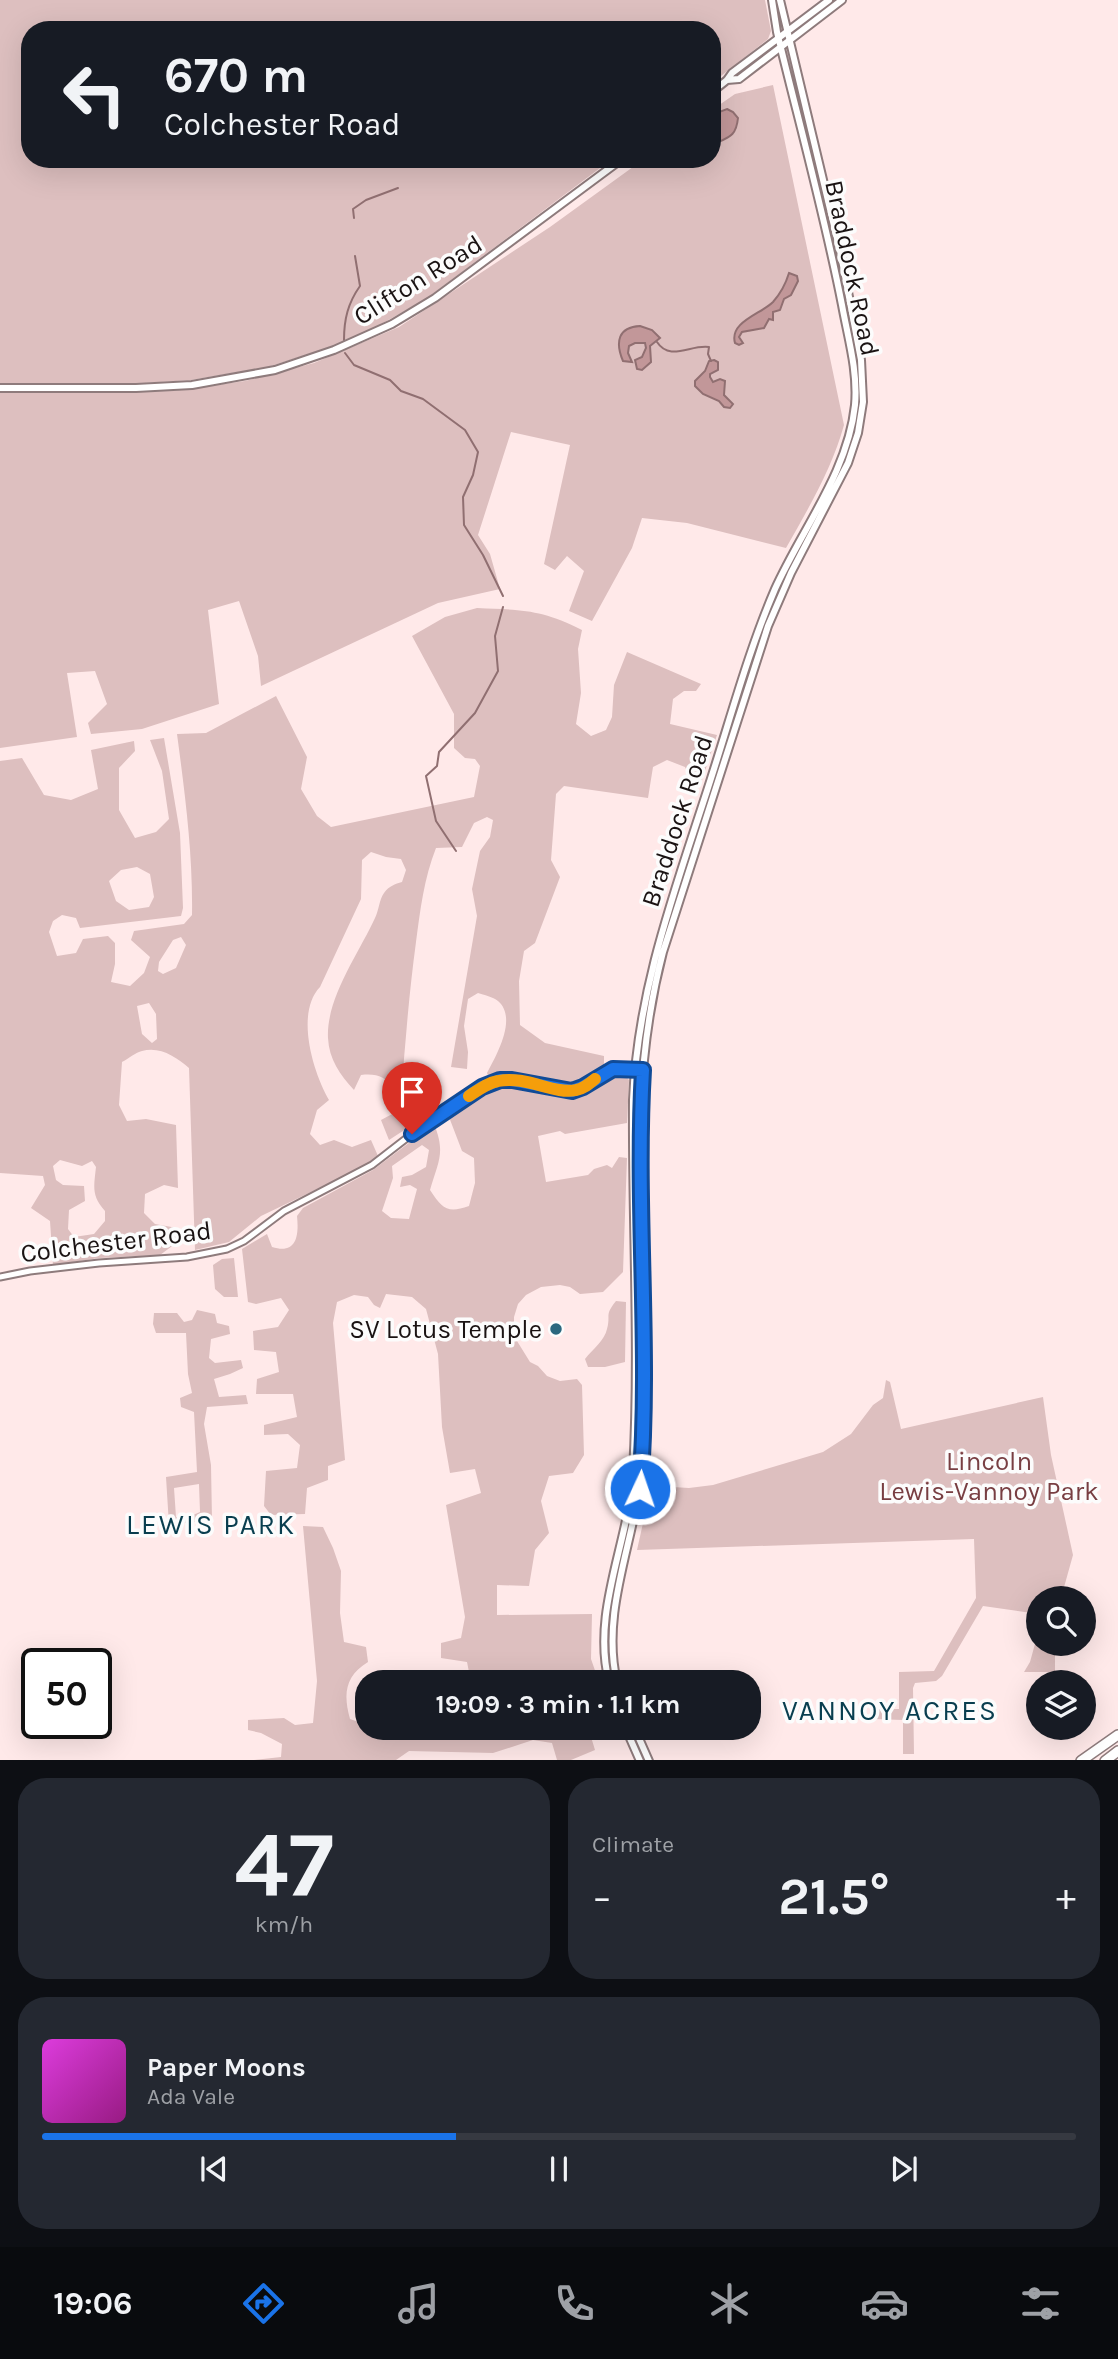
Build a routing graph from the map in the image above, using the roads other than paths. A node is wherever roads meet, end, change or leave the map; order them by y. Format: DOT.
graph roads {
  1 [pos="772,0"];
  2 [pos="780,0"];
  3 [pos="829,0"];
  4 [pos="842,0"];
  5 [pos="782,11"];
  6 [pos="810,15"];
  7 [pos="786,32"];
  8 [pos="779,38"];
  9 [pos="789,41"];
  10 [pos="781,47"];
  11 [pos="727,80"];
  12 [pos="721,85"];
  13 [pos="610,168"];
  14 [pos="0,388"];
  15 [pos="635,1069"];
  16 [pos="643,1070"];
  17 [pos="0,1277"];
  18 [pos="607,1670"];
  19 [pos="615,1670"];
  20 [pos="1118,1735"];
  21 [pos="631,1740"];
  22 [pos="640,1740"];
  23 [pos="1118,1751"];
  24 [pos="640,1760"];
  25 [pos="649,1760"];
  26 [pos="1081,1760"];
  27 [pos="1105,1760"];
  1 -- 8 [label="main road, Braddock Road"];
  2 -- 5 [label="main road, Braddock Road"];
  3 -- 6 [label="main road"];
  4 -- 9 [label="main road"];
  5 -- 6 [label="main road"];
  5 -- 7 [label="main road, Braddock Road"];
  6 -- 7 [label="main road"];
  7 -- 8 [label="main road"];
  7 -- 9 [label="main road, Braddock Road"];
  8 -- 10 [label="main road, Braddock Road"];
  8 -- 11 [label="main road"];
  9 -- 10 [label="main road"];
  9 -- 16 [label="main road, Braddock Road"];
  10 -- 11 [label="main road"];
  10 -- 15 [label="main road, Braddock Road"];
  11 -- 12 [label="main road"];
  13 -- 14 [label="main road, Clifton Road"];
  15 -- 16 [label="street, Colchester Road"];
  15 -- 17 [label="street, Colchester Road"];
  15 -- 18 [label="main road, Braddock Road"];
  16 -- 19 [label="main road, Braddock Road"];
  20 -- 26 [label="highway"];
  21 -- 24 [label="main road"];
  22 -- 25 [label="main road"];
  23 -- 27 [label="highway"];
}
